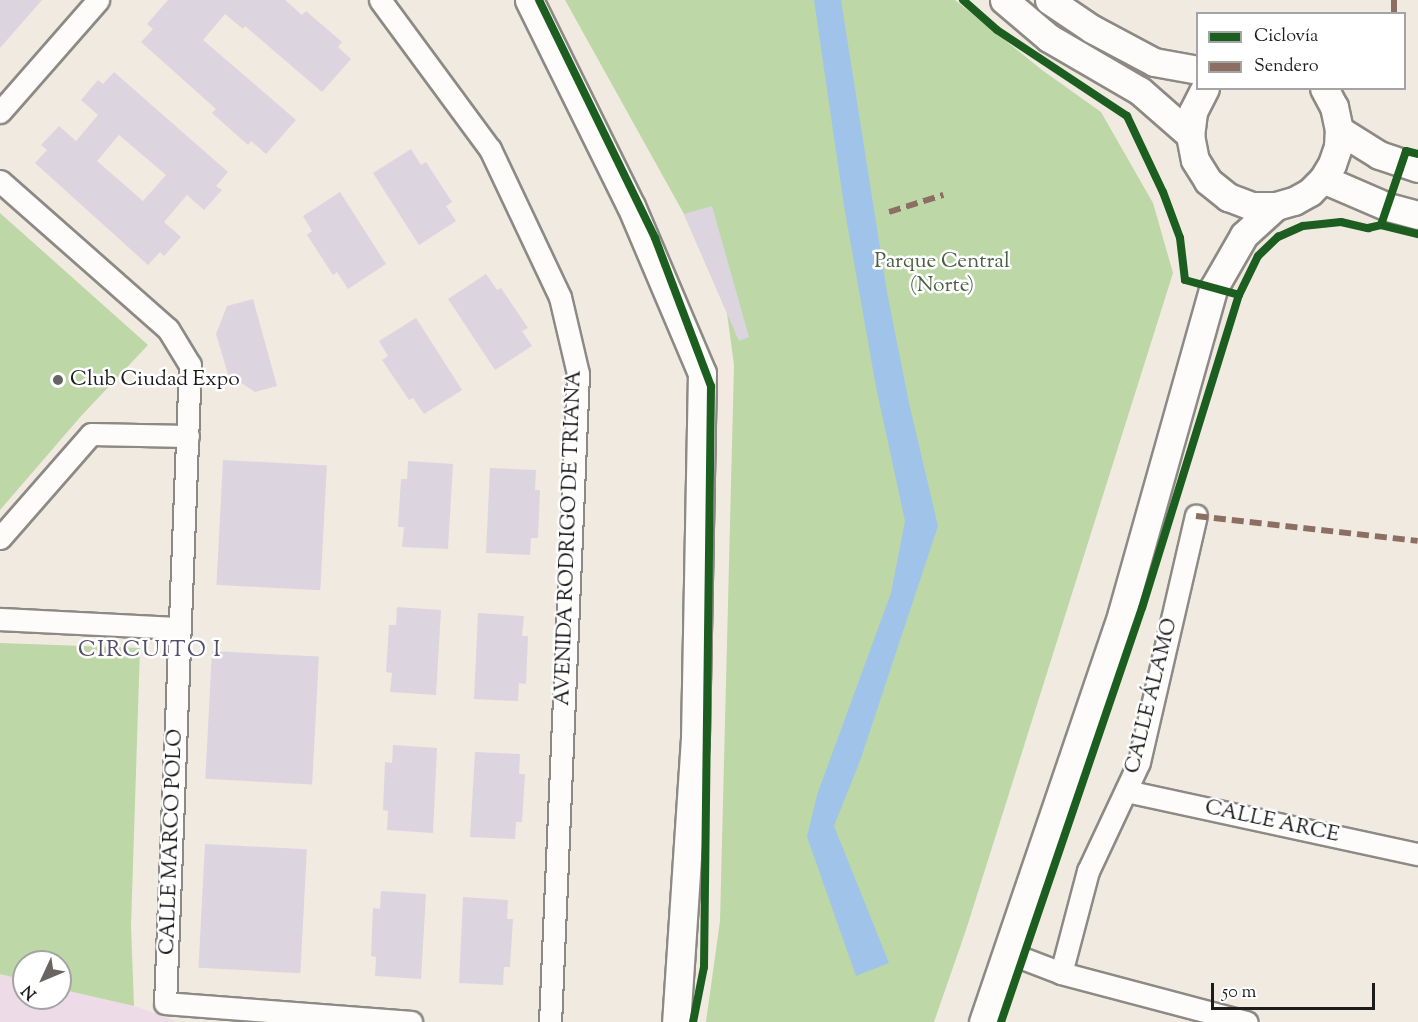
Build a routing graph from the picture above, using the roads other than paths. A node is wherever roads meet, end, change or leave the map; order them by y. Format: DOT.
graph roads {
  1 [pos="98,0"];
  2 [pos="380,0"];
  3 [pos="529,0"];
  4 [pos="1004,0"];
  5 [pos="1049,0"];
  6 [pos="1196,70"];
  7 [pos="1203,90"];
  8 [pos="1325,90"];
  9 [pos="0,112"];
  10 [pos="1339,130"];
  11 [pos="1190,135"];
  12 [pos="1418,168"];
  13 [pos="1323,179"];
  14 [pos="0,181"];
  15 [pos="1276,206"];
  16 [pos="1418,215"];
  17 [pos="188,436"];
  18 [pos="1196,516"];
  19 [pos="0,538"];
  20 [pos="0,619"];
  21 [pos="180,628"];
  22 [pos="1126,791"];
  23 [pos="1418,854"];
  24 [pos="1009,952"];
  25 [pos="1061,973"];
  26 [pos="1187,1015"];
  27 [pos="411,1022"];
  28 [pos="550,1022"];
  29 [pos="676,1022"];
  30 [pos="983,1022"];
  31 [pos="1246,1022"];
  1 -- 9 [label="street"];
  2 -- 28 [label="street, AVENIDA RODRIGO DE TRIANA"];
  3 -- 29 [label="street"];
  4 -- 11 [label="street"];
  5 -- 6 [label="street"];
  7 -- 11 [label="street"];
  8 -- 10 [label="street"];
  10 -- 12 [label="street"];
  10 -- 13 [label="street"];
  11 -- 15 [label="street"];
  13 -- 15 [label="street"];
  13 -- 16 [label="street"];
  14 -- 17 [label="street, CALLE MARCO POLO"];
  15 -- 24 [label="street"];
  17 -- 19 [label="street"];
  17 -- 21 [label="street, CALLE MARCO POLO"];
  18 -- 22 [label="street, CALLE ÁLAMO"];
  20 -- 21 [label="street"];
  21 -- 27 [label="street, CALLE MARCO POLO"];
  22 -- 23 [label="street, CALLE ARCE"];
  22 -- 25 [label="street, CALLE ÁLAMO"];
  24 -- 25 [label="street"];
  24 -- 30 [label="street"];
  25 -- 26 [label="street"];
  26 -- 31 [label="street"];
}
